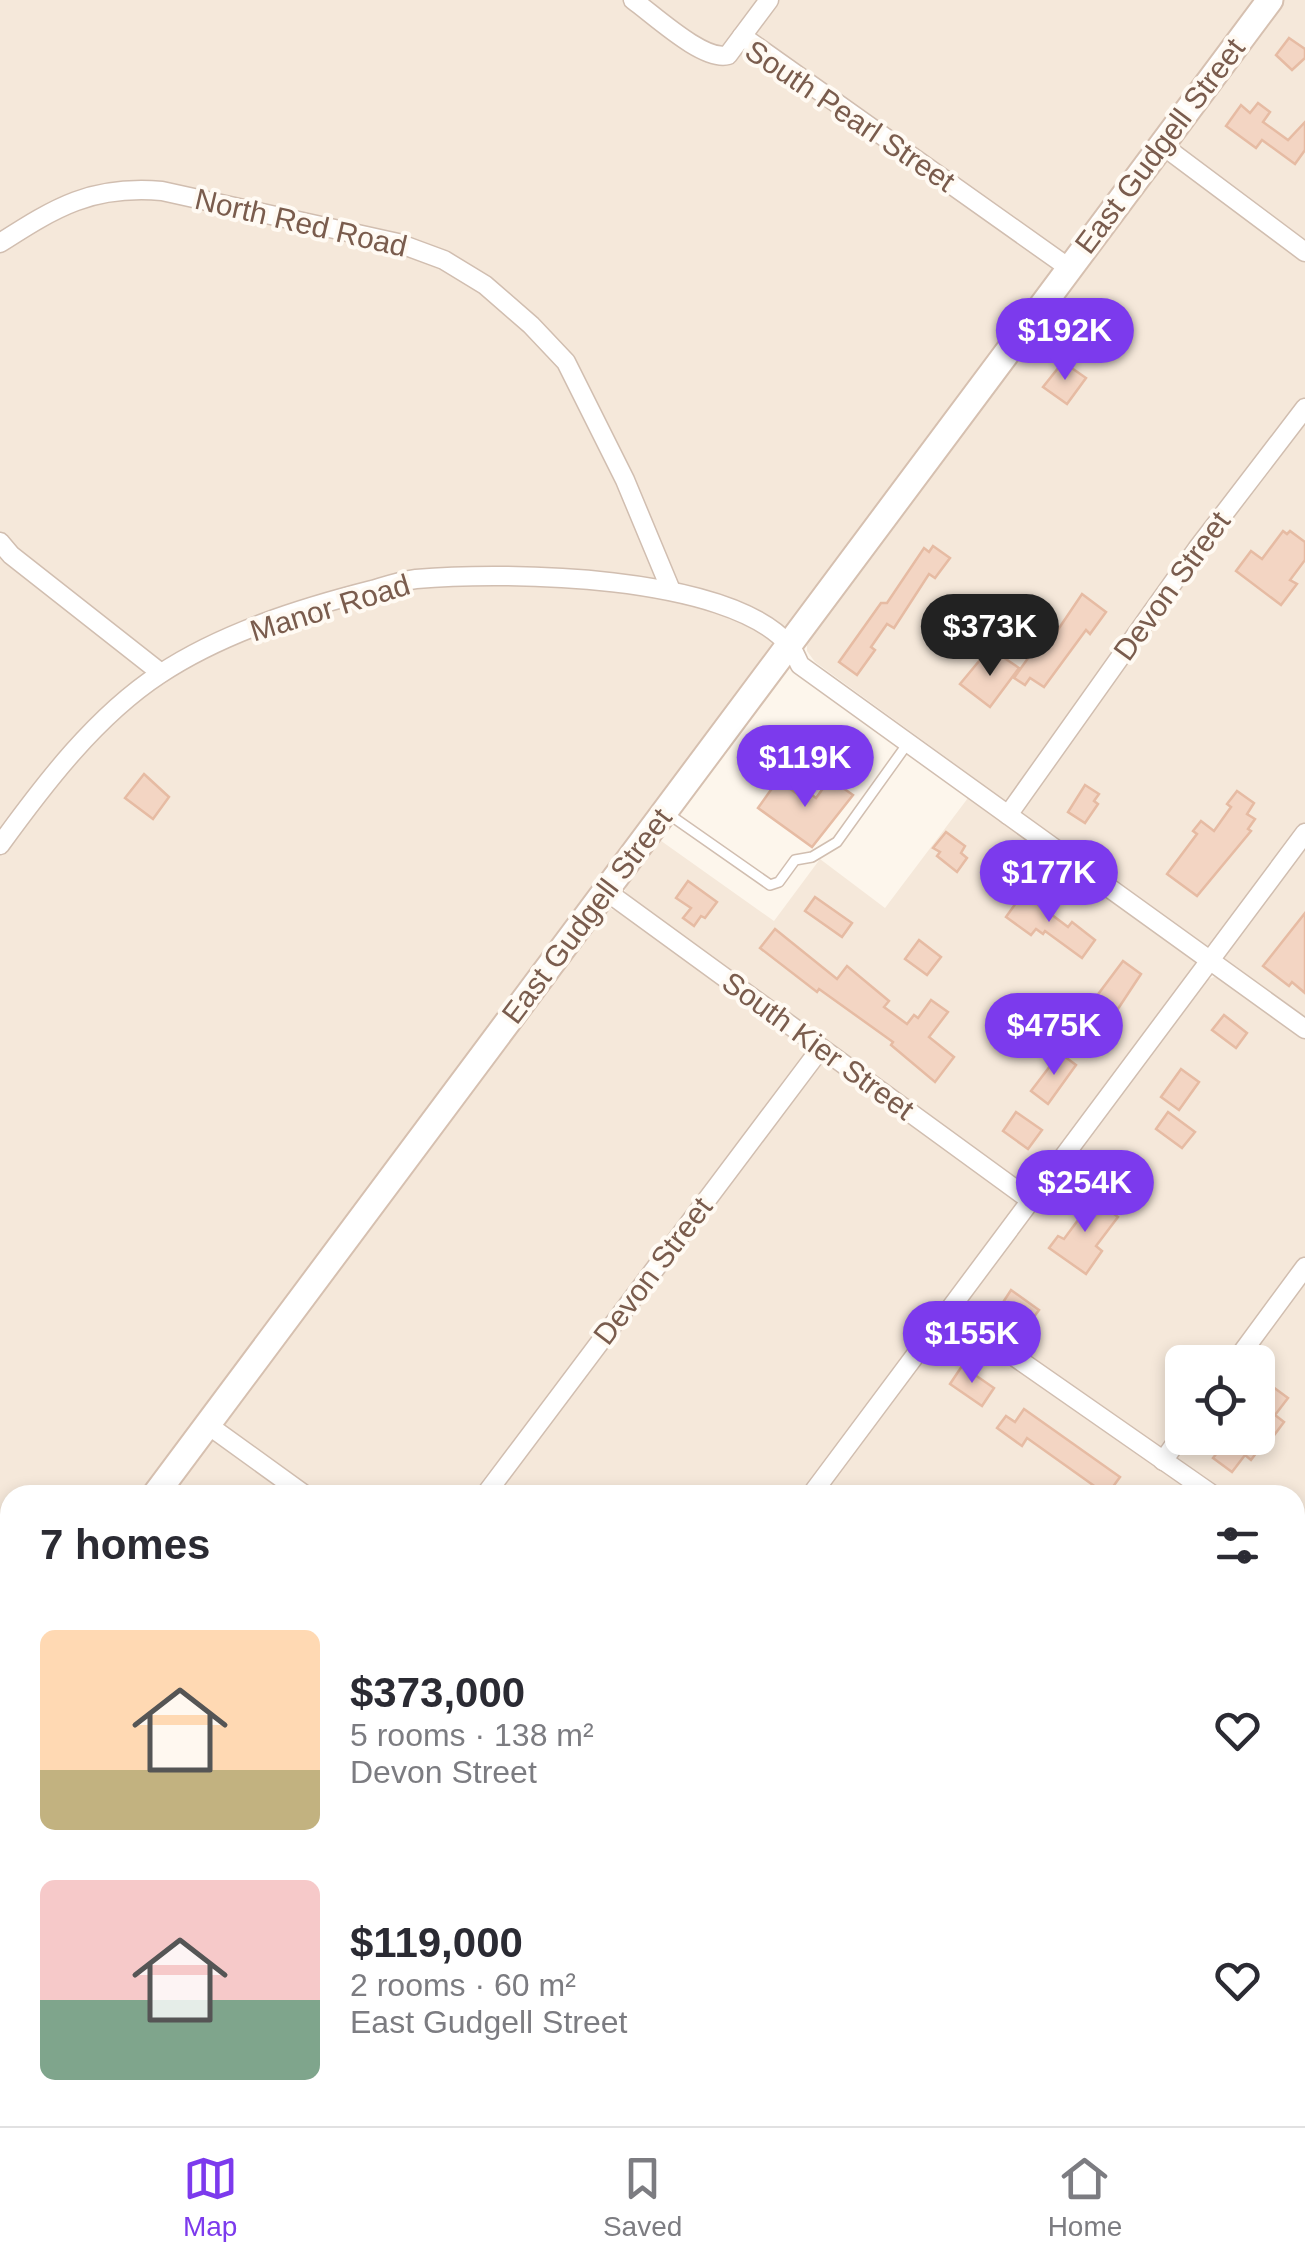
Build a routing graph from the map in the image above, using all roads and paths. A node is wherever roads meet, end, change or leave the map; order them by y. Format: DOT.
graph roads {
  1 [pos="633,0"];
  2 [pos="769,0"];
  3 [pos="1270,0"];
  4 [pos="742,36"];
  5 [pos="1162,144"];
  6 [pos="0,243"];
  7 [pos="1305,252"];
  8 [pos="1069,268"];
  9 [pos="1305,408"];
  10 [pos="0,542"];
  11 [pos="670,588"];
  12 [pos="789,645"];
  13 [pos="161,674"];
  14 [pos="909,743"];
  15 [pos="665,812"];
  16 [pos="1008,814"];
  17 [pos="1305,833"];
  18 [pos="0,845"];
  19 [pos="606,891"];
  20 [pos="1210,960"];
  21 [pos="1305,1029"];
  22 [pos="821,1048"];
  23 [pos="1030,1200"];
  24 [pos="1305,1267"];
  25 [pos="949,1311"];
  26 [pos="1248,1345"];
  27 [pos="208,1425"];
  28 [pos="1167,1455"];
  29 [pos="1163,1461"];
  30 [pos="163,1485"];
  31 [pos="291,1485"];
  32 [pos="493,1485"];
  33 [pos="818,1485"];
  34 [pos="1198,1485"];
  1 -- 4 [label="street, South Pearl Street"];
  2 -- 4 [label="street"];
  3 -- 5 [label="street, East Gudgell Street"];
  4 -- 8 [label="street, South Pearl Street"];
  5 -- 7 [label="street"];
  5 -- 8 [label="street, East Gudgell Street"];
  6 -- 11 [label="street, North Red Road"];
  8 -- 12 [label="street, East Gudgell Street"];
  9 -- 16 [label="street, Devon Street"];
  10 -- 13 [label="street"];
  11 -- 12 [label="street, Manor Road"];
  11 -- 13 [label="street, Manor Road"];
  12 -- 14 [label="street, Manor Road"];
  12 -- 15 [label="street, East Gudgell Street"];
  13 -- 18 [label="street, Manor Road"];
  14 -- 15 [label="lane"];
  14 -- 16 [label="street, Manor Road"];
  15 -- 19 [label="street, East Gudgell Street"];
  16 -- 20 [label="street, Manor Road"];
  17 -- 20 [label="street"];
  19 -- 22 [label="street, South Kier Street"];
  19 -- 27 [label="street, East Gudgell Street"];
  20 -- 21 [label="street, Manor Road"];
  20 -- 23 [label="street"];
  22 -- 23 [label="street, South Kier Street"];
  22 -- 32 [label="street, Devon Street"];
  23 -- 25 [label="street"];
  24 -- 26 [label="street"];
  25 -- 29 [label="street"];
  25 -- 33 [label="street"];
  27 -- 30 [label="street, East Gudgell Street"];
  27 -- 31 [label="street"];
  28 -- 29 [label="street"];
  29 -- 34 [label="street"];
}
